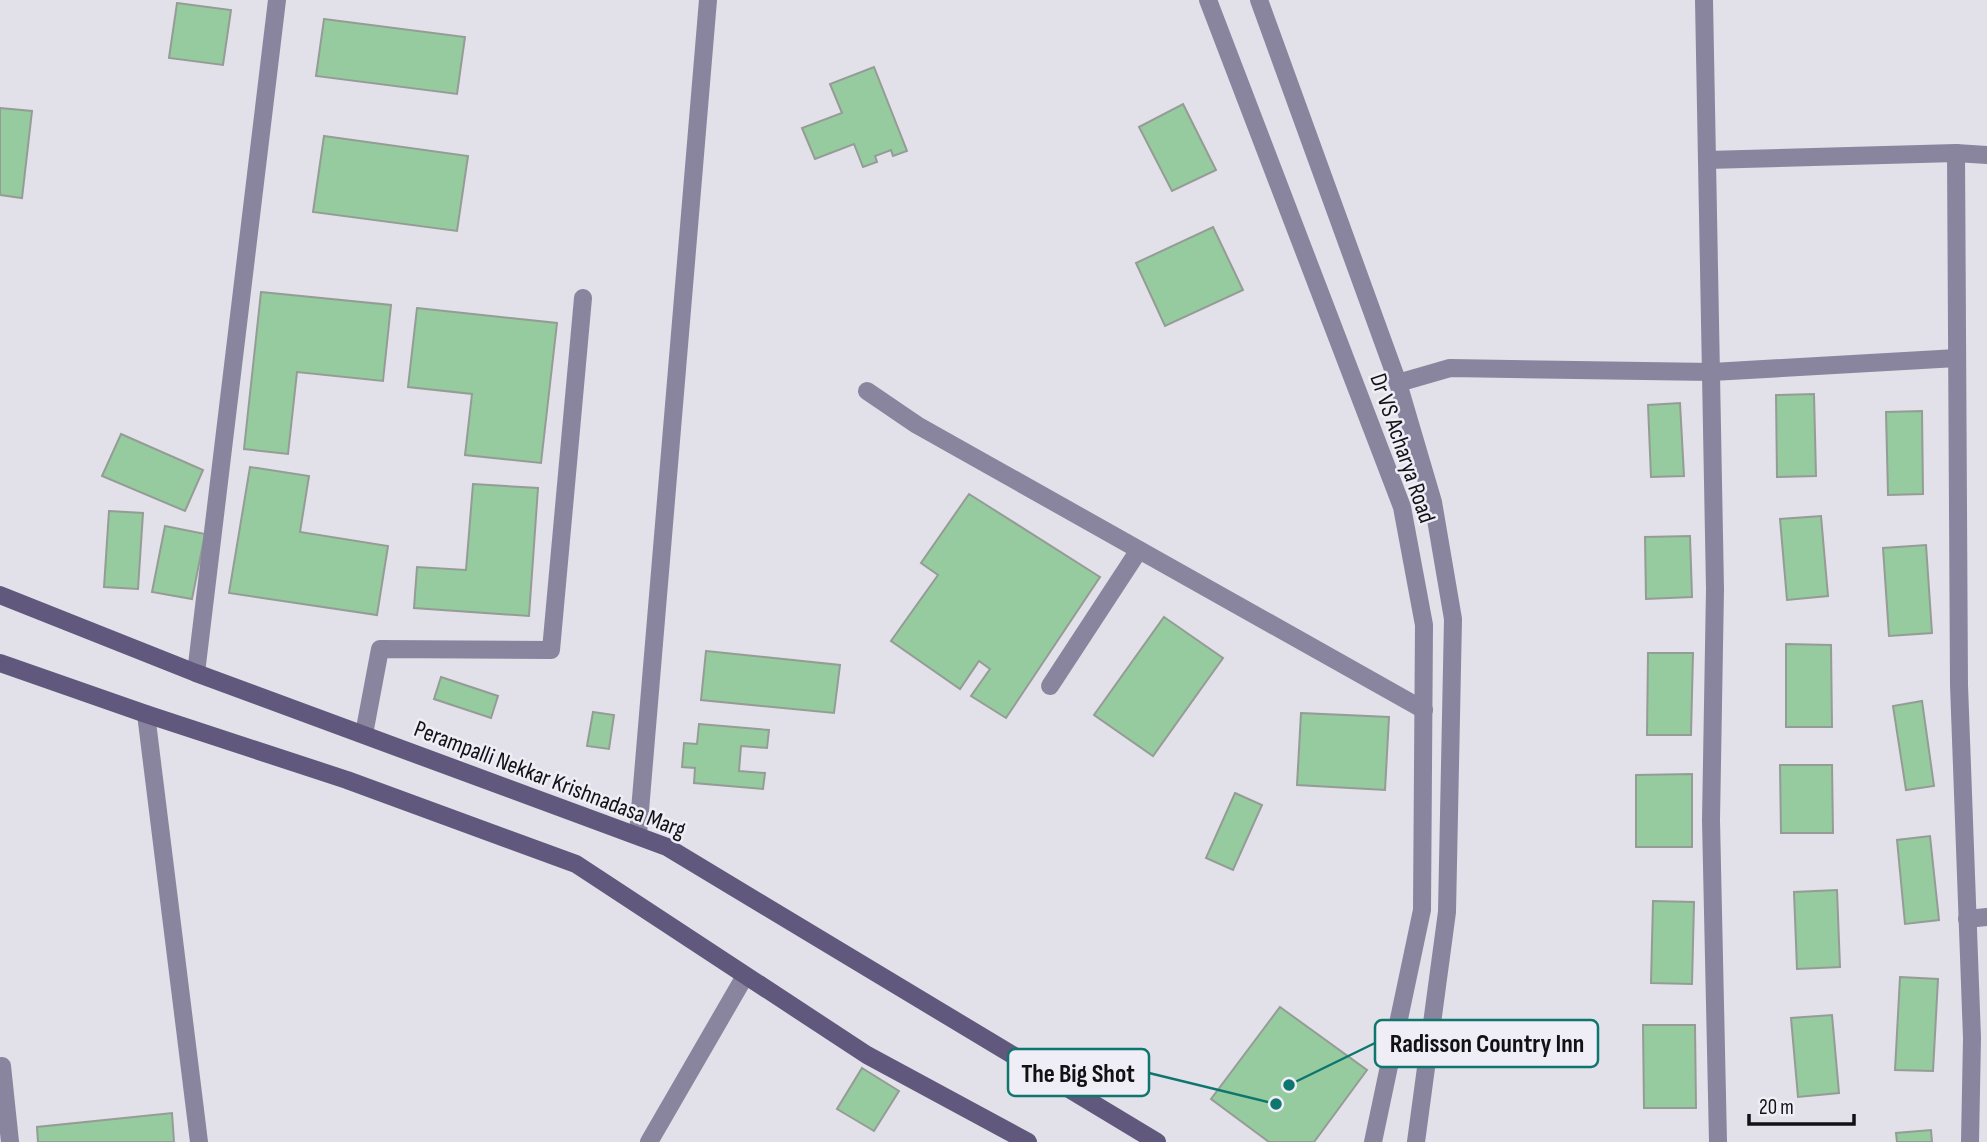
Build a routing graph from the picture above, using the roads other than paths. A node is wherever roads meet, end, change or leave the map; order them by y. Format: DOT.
graph roads {
  1 [pos="277,0"];
  2 [pos="708,0"];
  3 [pos="1208,0"];
  4 [pos="1259,0"];
  5 [pos="1704,0"];
  6 [pos="1956,153"];
  7 [pos="1987,155"];
  8 [pos="1707,160"];
  9 [pos="583,298"];
  10 [pos="1957,358"];
  11 [pos="1712,372"];
  12 [pos="1398,383"];
  13 [pos="867,391"];
  14 [pos="1139,550"];
  15 [pos="0,595"];
  16 [pos="0,663"];
  17 [pos="196,673"];
  18 [pos="1050,686"];
  19 [pos="1424,710"];
  20 [pos="146,714"];
  21 [pos="363,734"];
  22 [pos="638,834"];
  23 [pos="1987,917"];
  24 [pos="1967,919"];
  25 [pos="745,975"];
  26 [pos="2,1066"];
  27 [pos="10,1142"];
  28 [pos="199,1142"];
  29 [pos="649,1142"];
  30 [pos="1028,1142"];
  31 [pos="1157,1142"];
  32 [pos="1373,1142"];
  33 [pos="1416,1142"];
  34 [pos="1718,1142"];
  35 [pos="1970,1142"];
  1 -- 17 [label="street"];
  2 -- 22 [label="street"];
  3 -- 19 [label="street, Dr VS Acharya Road"];
  4 -- 12 [label="street, Dr VS Acharya Road"];
  5 -- 8 [label="street"];
  6 -- 7 [label="street"];
  6 -- 8 [label="street"];
  6 -- 10 [label="street"];
  8 -- 11 [label="street"];
  9 -- 21 [label="street"];
  10 -- 11 [label="street"];
  10 -- 24 [label="street"];
  11 -- 12 [label="street"];
  11 -- 34 [label="street"];
  12 -- 33 [label="street, Dr VS Acharya Road"];
  13 -- 14 [label="street"];
  14 -- 18 [label="street"];
  14 -- 19 [label="street"];
  15 -- 17 [label="main road, Perampalli Nekkar Krishnadasa Marg"];
  16 -- 20 [label="main road"];
  17 -- 21 [label="main road, Perampalli Nekkar Krishnadasa Marg"];
  19 -- 32 [label="street, Dr VS Acharya Road"];
  20 -- 25 [label="main road"];
  20 -- 28 [label="street"];
  21 -- 22 [label="main road, Perampalli Nekkar Krishnadasa Marg"];
  22 -- 31 [label="main road, Perampalli Nekkar Krishnadasa Marg"];
  23 -- 24 [label="street"];
  24 -- 35 [label="street"];
  25 -- 29 [label="street"];
  25 -- 30 [label="main road"];
  26 -- 27 [label="street"];
}
